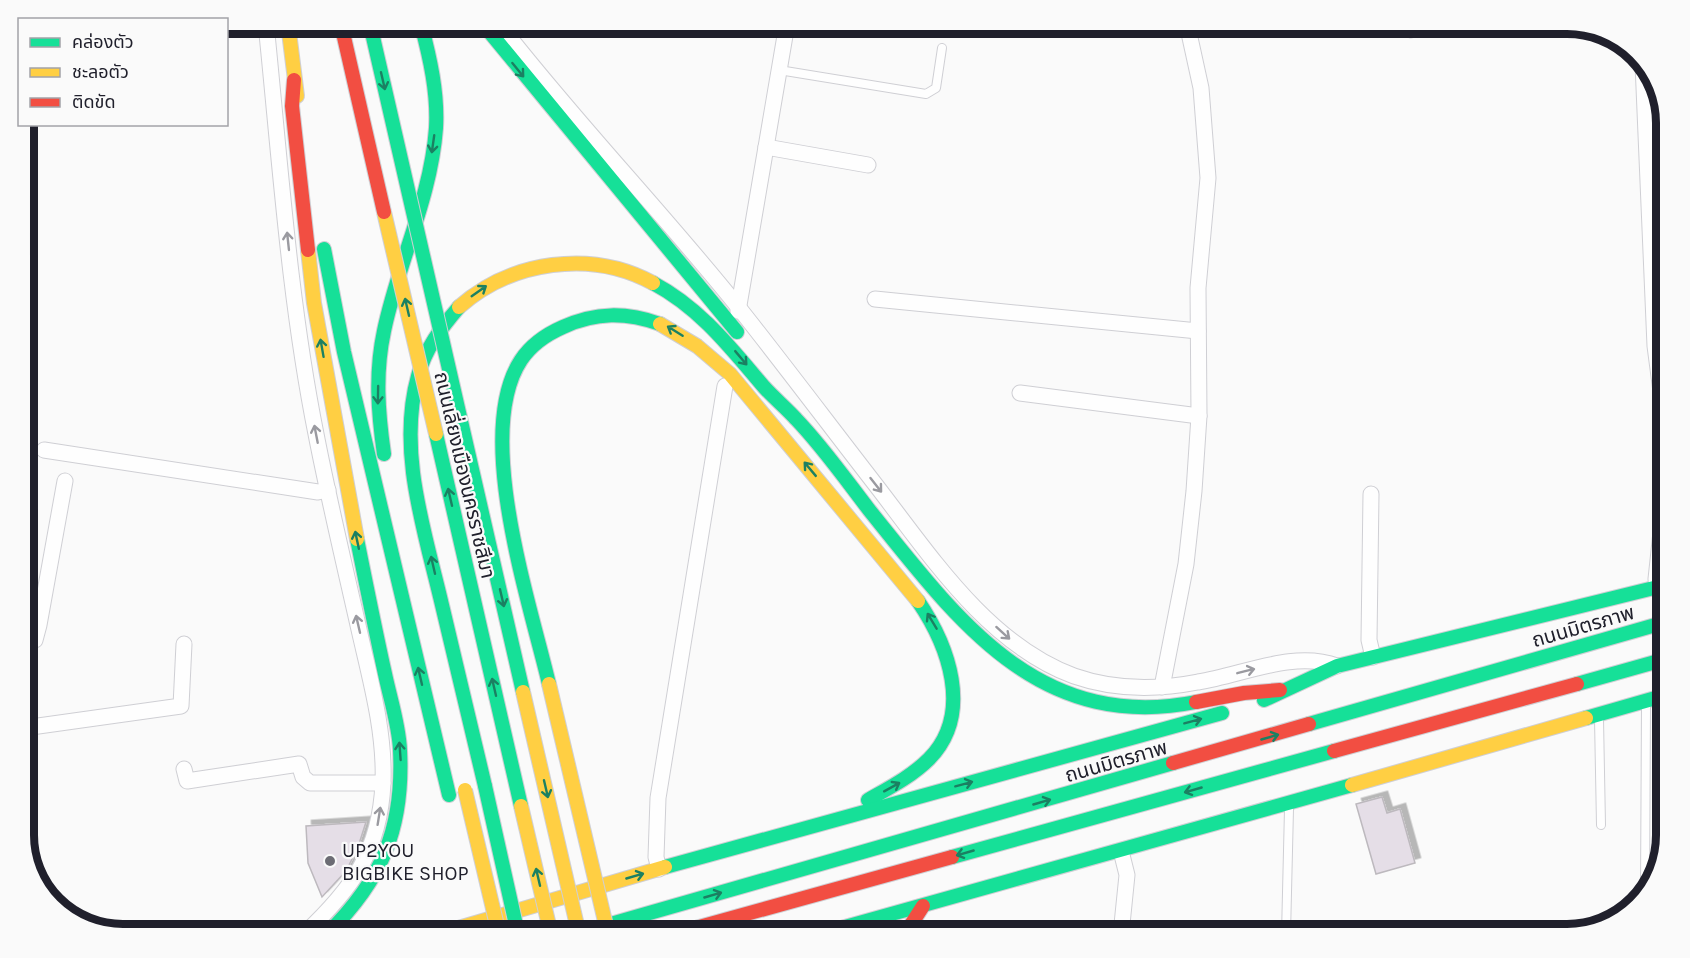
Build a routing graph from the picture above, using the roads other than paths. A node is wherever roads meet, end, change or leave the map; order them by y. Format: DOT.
graph roads {
  1 [pos="267,34"];
  2 [pos="289,34"];
  3 [pos="343,34"];
  4 [pos="372,34"];
  5 [pos="424,34"];
  6 [pos="490,34"];
  7 [pos="508,34"];
  8 [pos="785,34"];
  9 [pos="1189,34"];
  10 [pos="942,48"];
  11 [pos="779,70"];
  12 [pos="294,80"];
  13 [pos="1644,80"];
  14 [pos="766,147"];
  15 [pos="868,165"];
  16 [pos="1655,265"];
  17 [pos="875,299"];
  18 [pos="737,310"];
  19 [pos="1198,331"];
  20 [pos="722,387"];
  21 [pos="1020,393"];
  22 [pos="1199,416"];
  23 [pos="796,418"];
  24 [pos="44,450"];
  25 [pos="388,473"];
  26 [pos="65,481"];
  27 [pos="328,490"];
  28 [pos="1371,494"];
  29 [pos="1656,589"];
  30 [pos="1656,625"];
  31 [pos="35,640"];
  32 [pos="184,644"];
  33 [pos="1373,657"];
  34 [pos="1656,661"];
  35 [pos="1337,666"];
  36 [pos="1162,687"];
  37 [pos="1280,690"];
  38 [pos="1656,697"];
  39 [pos="1646,700"];
  40 [pos="1599,714"];
  41 [pos="35,726"];
  42 [pos="184,769"];
  43 [pos="383,783"];
  44 [pos="464,785"];
  45 [pos="450,800"];
  46 [pos="1290,802"];
  47 [pos="894,804"];
  48 [pos="843,818"];
  49 [pos="972,822"];
  50 [pos="1601,825"];
  51 [pos="1121,851"];
  52 [pos="659,869"];
  53 [pos="1645,877"];
  54 [pos="923,906"];
  55 [pos="476,911"];
  56 [pos="313,924"];
  57 [pos="336,924"];
  58 [pos="472,924"];
  59 [pos="479,924"];
  60 [pos="497,924"];
  61 [pos="516,924"];
  62 [pos="549,924"];
  63 [pos="576,924"];
  64 [pos="606,924"];
  65 [pos="613,924"];
  66 [pos="710,924"];
  67 [pos="857,924"];
  68 [pos="911,924"];
  69 [pos="1122,924"];
  70 [pos="1286,924"];
  27 -- 1 [label="street, one-way"];
  2 -- 12 [label="main road"];
  62 -- 3 [label="main road, ถนนเลี่ยงเมืองนครราชสีมา, one-way, bridge"];
  4 -- 63 [label="main road, ถนนเลี่ยงเมืองนครราชสีมา, one-way, bridge"];
  5 -- 25 [label="main road, one-way"];
  6 -- 23 [label="main road, one-way"];
  7 -- 18 [label="street"];
  8 -- 11 [label="street"];
  9 -- 19 [label="street"];
  10 -- 11 [label="lane"];
  11 -- 14 [label="street"];
  45 -- 12 [label="main road, one-way"];
  57 -- 12 [label="main road, one-way"];
  13 -- 16 [label="street"];
  14 -- 15 [label="street"];
  14 -- 18 [label="street"];
  17 -- 19 [label="street"];
  18 -- 36 [label="street, one-way"];
  19 -- 22 [label="street"];
  20 -- 52 [label="street"];
  21 -- 22 [label="street"];
  22 -- 36 [label="street"];
  23 -- 37 [label="main road"];
  61 -- 23 [label="main road, one-way, bridge"];
  24 -- 27 [label="street"];
  26 -- 31 [label="street"];
  43 -- 27 [label="street, one-way"];
  28 -- 33 [label="street"];
  29 -- 33 [label="main road"];
  49 -- 30 [label="main road, ถนนมิตรภาพ, one-way"];
  32 -- 41 [label="street"];
  33 -- 35 [label="main road"];
  34 -- 66 [label="main road, one-way"];
  36 -- 35 [label="street, one-way"];
  35 -- 37 [label="main road"];
  47 -- 37 [label="main road, one-way"];
  38 -- 39 [label="main road"];
  39 -- 40 [label="main road"];
  39 -- 53 [label="lane"];
  40 -- 46 [label="main road"];
  40 -- 50 [label="lane"];
  42 -- 43 [label="street"];
  56 -- 43 [label="street, one-way"];
  44 -- 60 [label="main road, bridge"];
  46 -- 51 [label="main road"];
  46 -- 70 [label="lane"];
  47 -- 48 [label="main road"];
  47 -- 49 [label="main road"];
  48 -- 52 [label="main road"];
  48 -- 64 [label="main road, one-way, bridge"];
  65 -- 49 [label="main road, ถนนมิตรภาพ, one-way"];
  51 -- 54 [label="main road"];
  51 -- 69 [label="street"];
  58 -- 52 [label="main road, one-way"];
  54 -- 67 [label="main road"];
  54 -- 68 [label="main road"];
  55 -- 59 [label="main road"];
}
